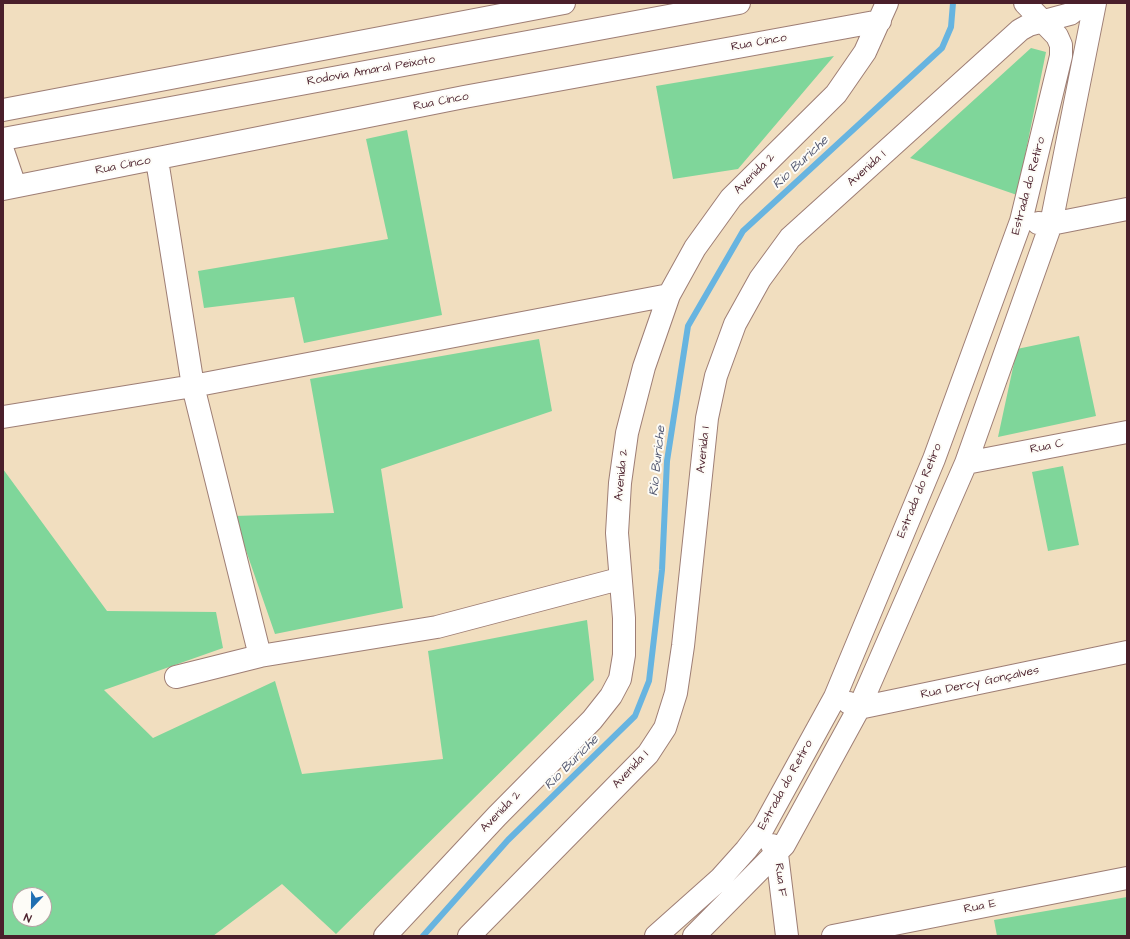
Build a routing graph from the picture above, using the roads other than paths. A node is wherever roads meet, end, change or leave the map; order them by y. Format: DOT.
graph roads {
  1 [pos="564,3"];
  2 [pos="739,3"];
  3 [pos="1025,3"];
  4 [pos="1084,3"];
  5 [pos="1095,3"];
  6 [pos="883,12"];
  7 [pos="1043,22"];
  8 [pos="3,110"];
  9 [pos="3,139"];
  10 [pos="3,151"];
  11 [pos="157,160"];
  12 [pos="9,188"];
  13 [pos="1127,209"];
  14 [pos="1021,221"];
  15 [pos="1051,224"];
  16 [pos="669,295"];
  17 [pos="193,386"];
  18 [pos="3,417"];
  19 [pos="1127,432"];
  20 [pos="966,463"];
  21 [pos="619,579"];
  22 [pos="1127,652"];
  23 [pos="260,656"];
  24 [pos="176,677"];
  25 [pos="835,697"];
  26 [pos="858,708"];
  27 [pos="763,828"];
  28 [pos="777,854"];
  29 [pos="1127,878"];
  30 [pos="385,936"];
  31 [pos="469,936"];
  32 [pos="656,936"];
  33 [pos="694,936"];
  34 [pos="787,936"];
  35 [pos="833,936"];
  1 -- 8 [label="main road"];
  2 -- 9 [label="main road, Rodovia Amaral Peixoto"];
  3 -- 7 [label="main road, Estrada do Retiro"];
  4 -- 7 [label="main road, Avenida 1"];
  5 -- 15 [label="main road"];
  6 -- 11 [label="main road, Rua Cinco"];
  6 -- 16 [label="main road, Avenida 2"];
  7 -- 14 [label="main road, Estrada do Retiro"];
  7 -- 31 [label="main road, Avenida 1"];
  10 -- 12 [label="main road"];
  11 -- 12 [label="main road, Rua Cinco"];
  11 -- 17 [label="main road"];
  13 -- 15 [label="main road"];
  14 -- 15 [label="main road"];
  14 -- 25 [label="main road, Estrada do Retiro"];
  15 -- 20 [label="main road"];
  16 -- 17 [label="main road"];
  16 -- 21 [label="main road, Avenida 2"];
  17 -- 18 [label="main road"];
  17 -- 23 [label="main road"];
  19 -- 20 [label="main road, Rua C"];
  20 -- 26 [label="main road"];
  21 -- 23 [label="main road"];
  21 -- 30 [label="main road, Avenida 2"];
  22 -- 26 [label="main road, Rua Dercy Gonçalves"];
  23 -- 24 [label="main road"];
  25 -- 26 [label="main road"];
  25 -- 27 [label="main road, Estrada do Retiro"];
  26 -- 28 [label="main road"];
  27 -- 28 [label="main road, Rua F"];
  27 -- 32 [label="main road, Estrada do Retiro"];
  28 -- 33 [label="main road"];
  28 -- 34 [label="main road, Rua F"];
  29 -- 35 [label="main road, Rua E"];
}
